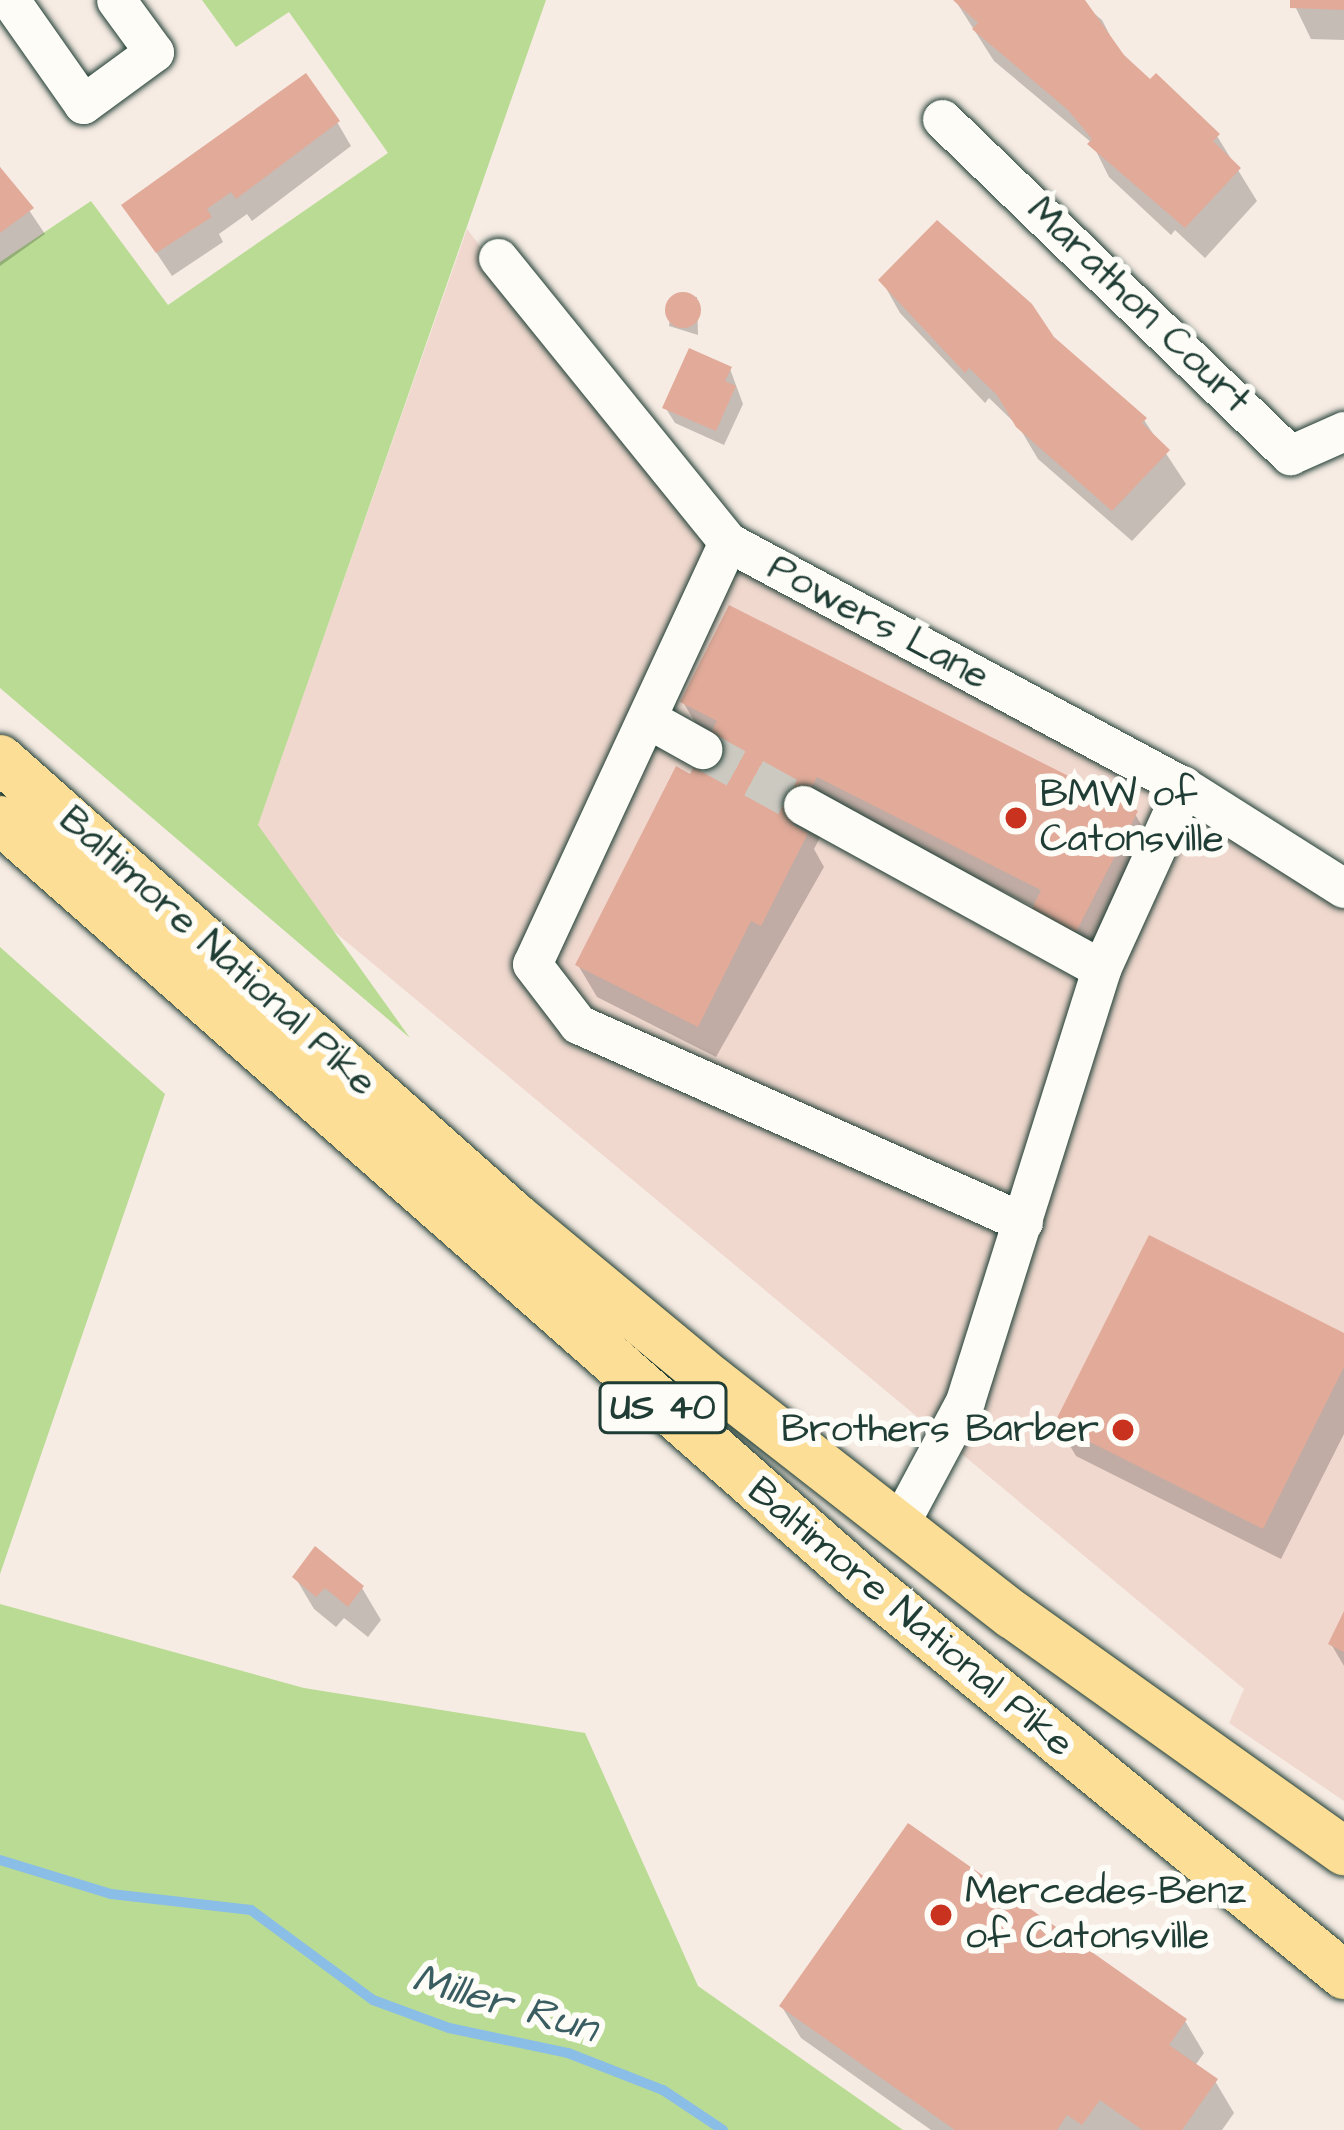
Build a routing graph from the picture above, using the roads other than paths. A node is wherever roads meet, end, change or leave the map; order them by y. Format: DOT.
graph roads {
  1 [pos="10,0"];
  2 [pos="116,0"];
  3 [pos="942,119"];
  4 [pos="498,258"];
  5 [pos="1344,431"];
  6 [pos="728,542"];
  7 [pos="650,720"];
  8 [pos="702,749"];
  9 [pos="0,759"];
  10 [pos="1184,787"];
  11 [pos="803,805"];
  12 [pos="0,820"];
  13 [pos="1344,888"];
  14 [pos="1101,969"];
  15 [pos="1023,1222"];
  16 [pos="897,1528"];
  17 [pos="1344,1851"];
  18 [pos="1344,1975"];
  1 -- 2 [label="street"];
  3 -- 5 [label="street, Marathon Court"];
  4 -- 6 [label="street, Powers Lane"];
  6 -- 7 [label="street"];
  6 -- 10 [label="street, Powers Lane"];
  7 -- 8 [label="street"];
  7 -- 15 [label="street"];
  9 -- 16 [label="main road, Baltimore National Pike / US 40"];
  10 -- 13 [label="street, Powers Lane"];
  10 -- 14 [label="street"];
  11 -- 14 [label="street"];
  12 -- 18 [label="main road, Baltimore National Pike / US 40"];
  14 -- 15 [label="street"];
  15 -- 16 [label="street"];
  16 -- 17 [label="main road, Baltimore National Pike / US 40"];
}
